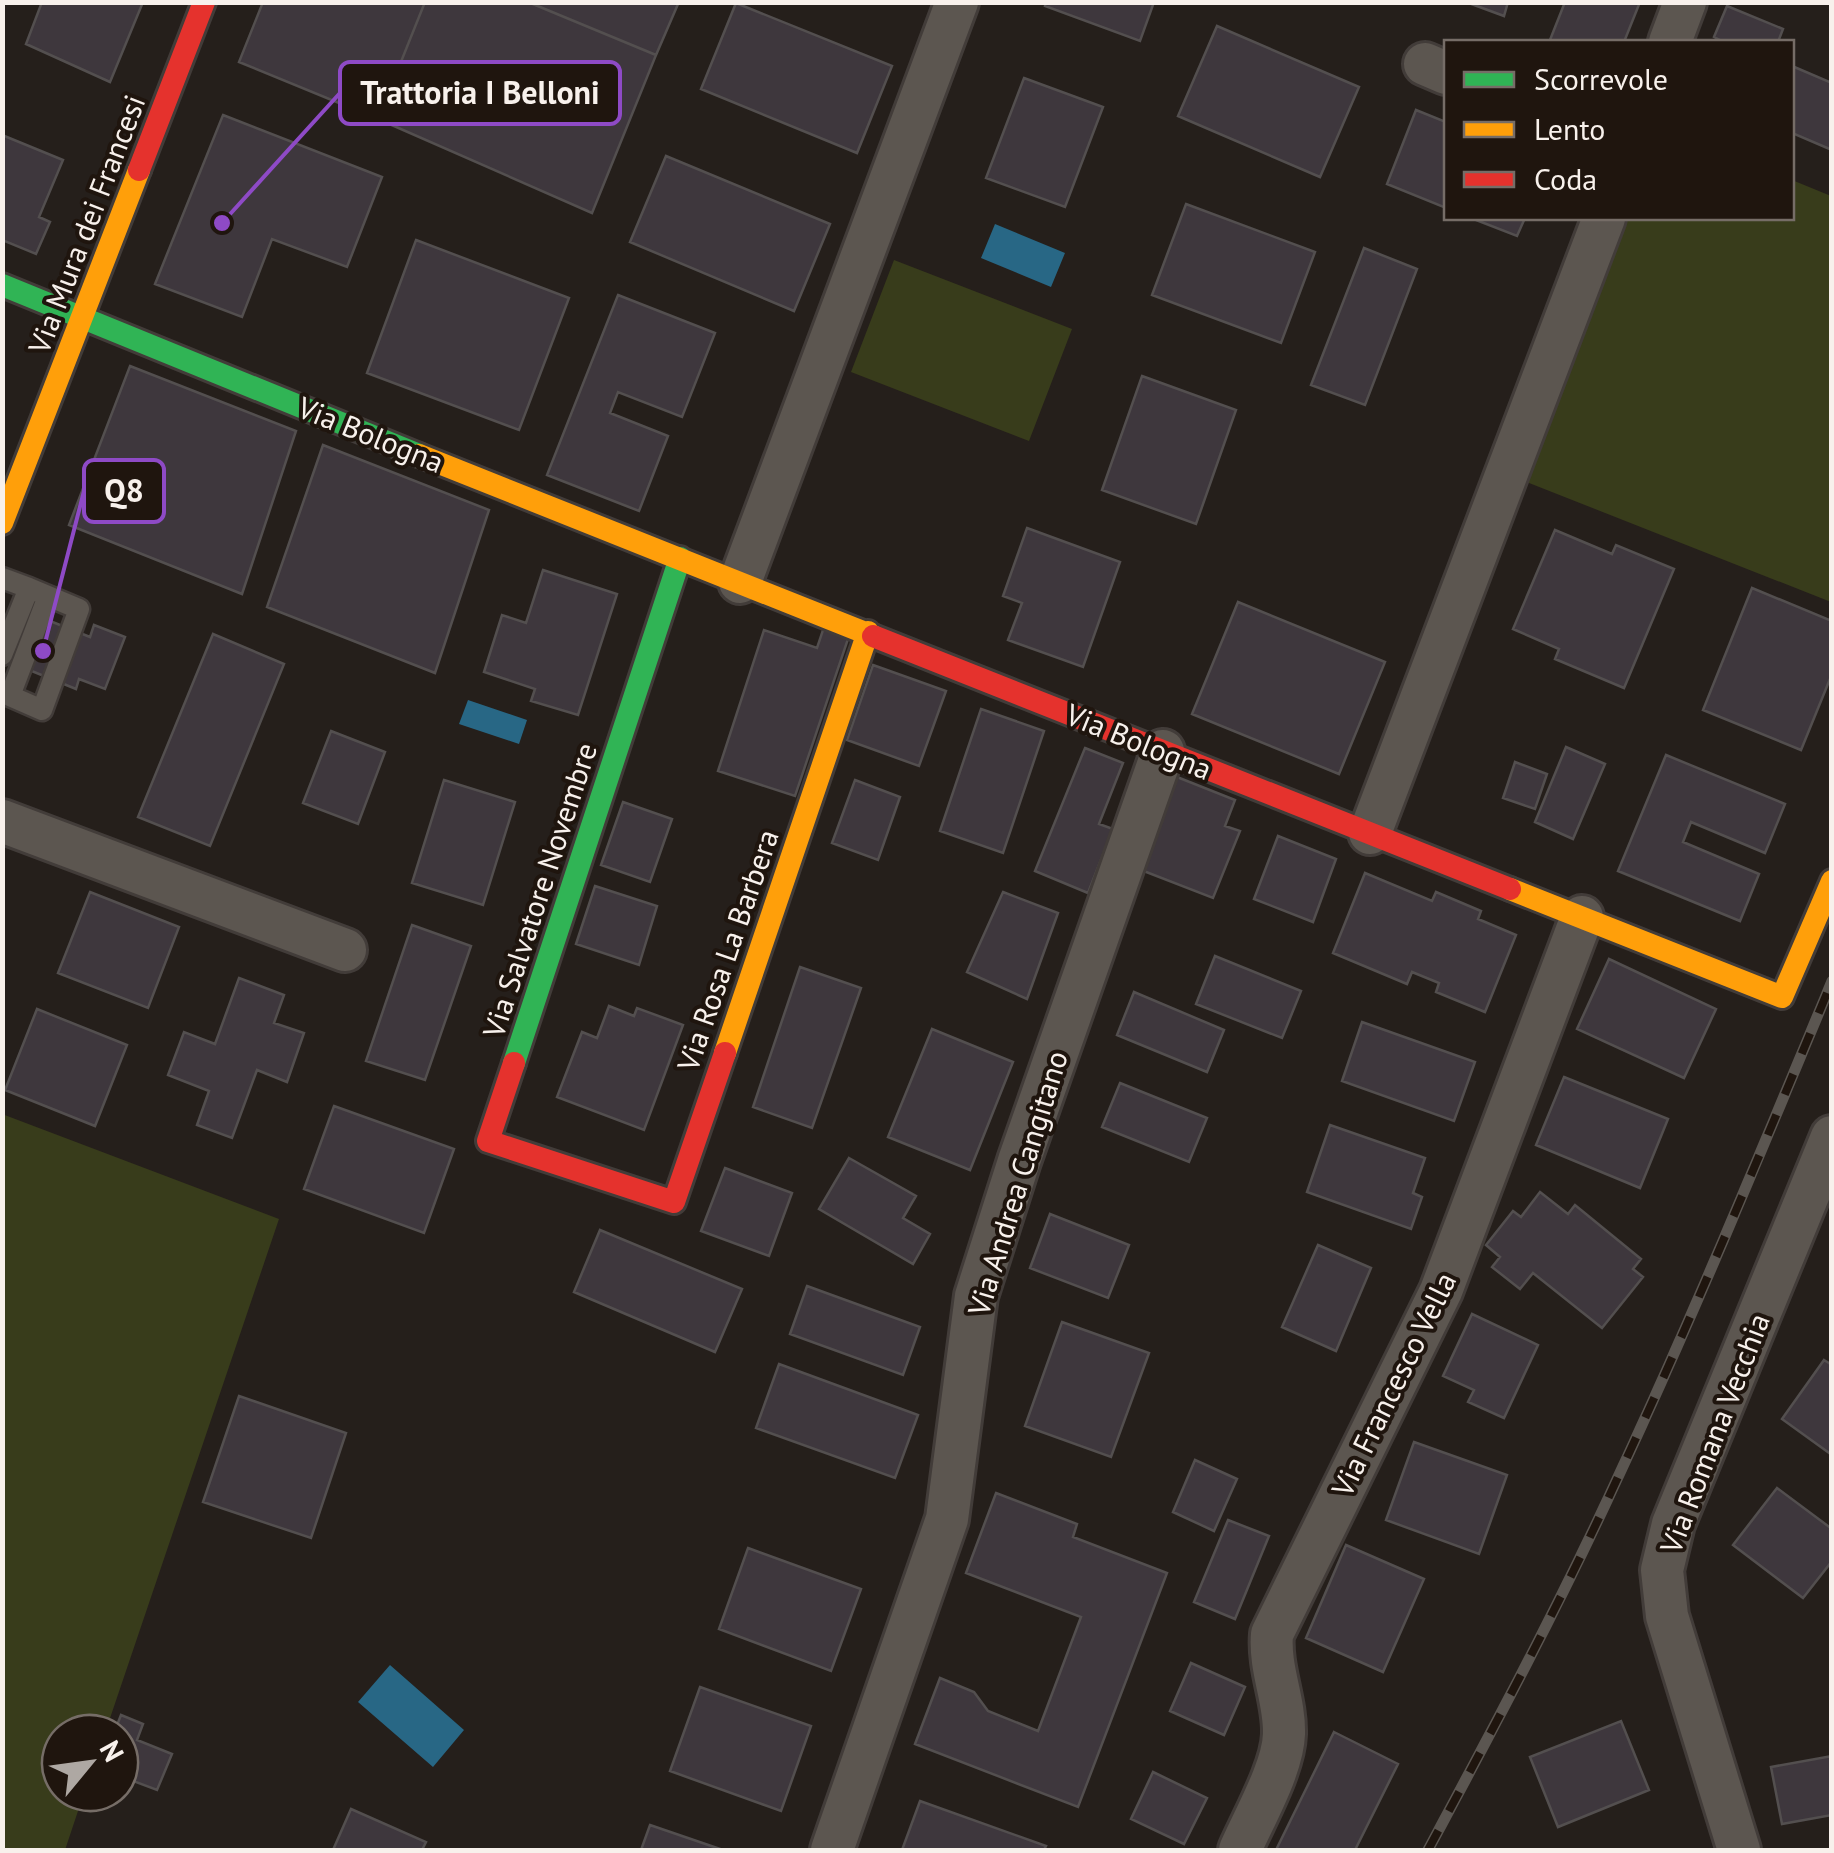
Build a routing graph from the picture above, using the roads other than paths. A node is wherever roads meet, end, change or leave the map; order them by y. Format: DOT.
graph roads {
  1 [pos="204,2"];
  2 [pos="957,2"];
  3 [pos="1685,2"];
  4 [pos="1671,40"];
  5 [pos="1603,220"];
  6 [pos="2,285"];
  7 [pos="83,316"];
  8 [pos="2,523"];
  9 [pos="680,558"];
  10 [pos="2,578"];
  11 [pos="740,582"];
  12 [pos="39,592"];
  13 [pos="868,632"];
  14 [pos="2,655"];
  15 [pos="6,695"];
  16 [pos="1162,751"];
  17 [pos="2,822"];
  18 [pos="1370,833"];
  19 [pos="1832,882"];
  20 [pos="1582,917"];
  21 [pos="346,950"];
  22 [pos="1832,1138"];
  23 [pos="588,1175"];
  24 [pos="832,1850"];
  25 [pos="1240,1850"];
  26 [pos="1739,1850"];
  1 -- 7 [label="street, Via Mura dei Francesi"];
  2 -- 11 [label="street"];
  3 -- 4 [label="street"];
  5 -- 18 [label="street"];
  6 -- 7 [label="street, Via Bologna"];
  7 -- 8 [label="street, Via Mura dei Francesi"];
  7 -- 9 [label="street, Via Bologna"];
  9 -- 11 [label="street, Via Bologna"];
  9 -- 23 [label="street, Via Salvatore Novembre"];
  10 -- 12 [label="lane"];
  11 -- 13 [label="street, Via Bologna"];
  12 -- 14 [label="lane"];
  12 -- 15 [label="lane"];
  12 -- 15 [label="lane"];
  13 -- 16 [label="street, Via Bologna"];
  13 -- 23 [label="street, Via Rosa La Barbera"];
  16 -- 18 [label="street, Via Bologna"];
  16 -- 24 [label="street, Via Andrea Cangitano"];
  17 -- 21 [label="street"];
  18 -- 20 [label="street, Via Bologna"];
  19 -- 20 [label="street, Via Bologna"];
  20 -- 25 [label="street, Via Francesco Vella"];
  22 -- 26 [label="street, Via Romana Vecchia"];
}
